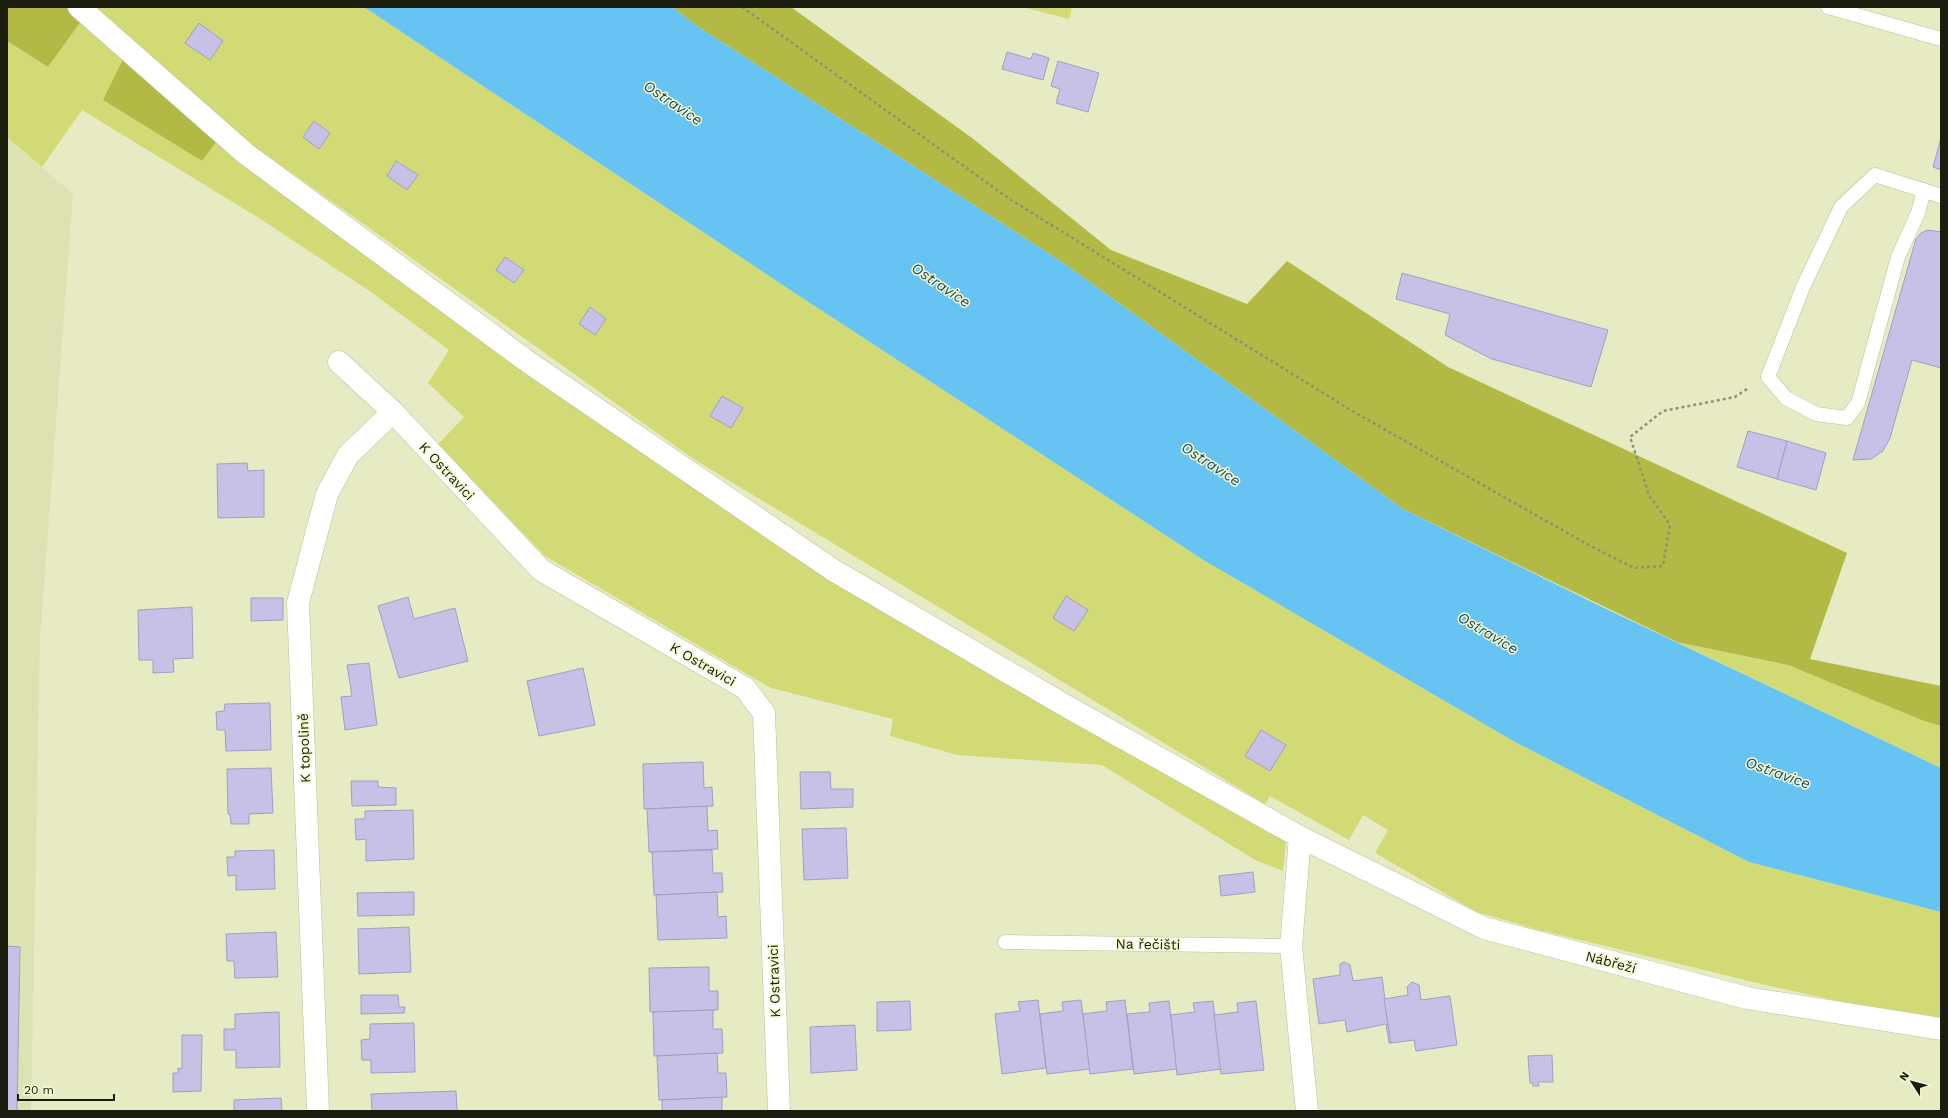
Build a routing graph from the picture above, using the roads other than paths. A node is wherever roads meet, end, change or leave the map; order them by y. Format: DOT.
graph roads {
  1 [pos="79,7"];
  2 [pos="1828,7"];
  3 [pos="1941,39"];
  4 [pos="1924,190"];
  5 [pos="1941,196"];
  6 [pos="338,362"];
  7 [pos="393,412"];
  8 [pos="1300,837"];
  9 [pos="1005,942"];
  10 [pos="1291,946"];
  11 [pos="1941,1029"];
  12 [pos="318,1111"];
  13 [pos="779,1111"];
  14 [pos="1307,1111"];
  1 -- 8 [label="street, Nábřeží"];
  2 -- 3 [label="lane"];
  4 -- 4 [label="lane"];
  4 -- 5 [label="lane"];
  6 -- 7 [label="street, K Ostravici"];
  7 -- 12 [label="street, K topolině"];
  7 -- 13 [label="street, K Ostravici"];
  8 -- 10 [label="street"];
  8 -- 11 [label="street, Nábřeží"];
  9 -- 10 [label="lane, Na řečišti"];
  10 -- 14 [label="street"];
}
